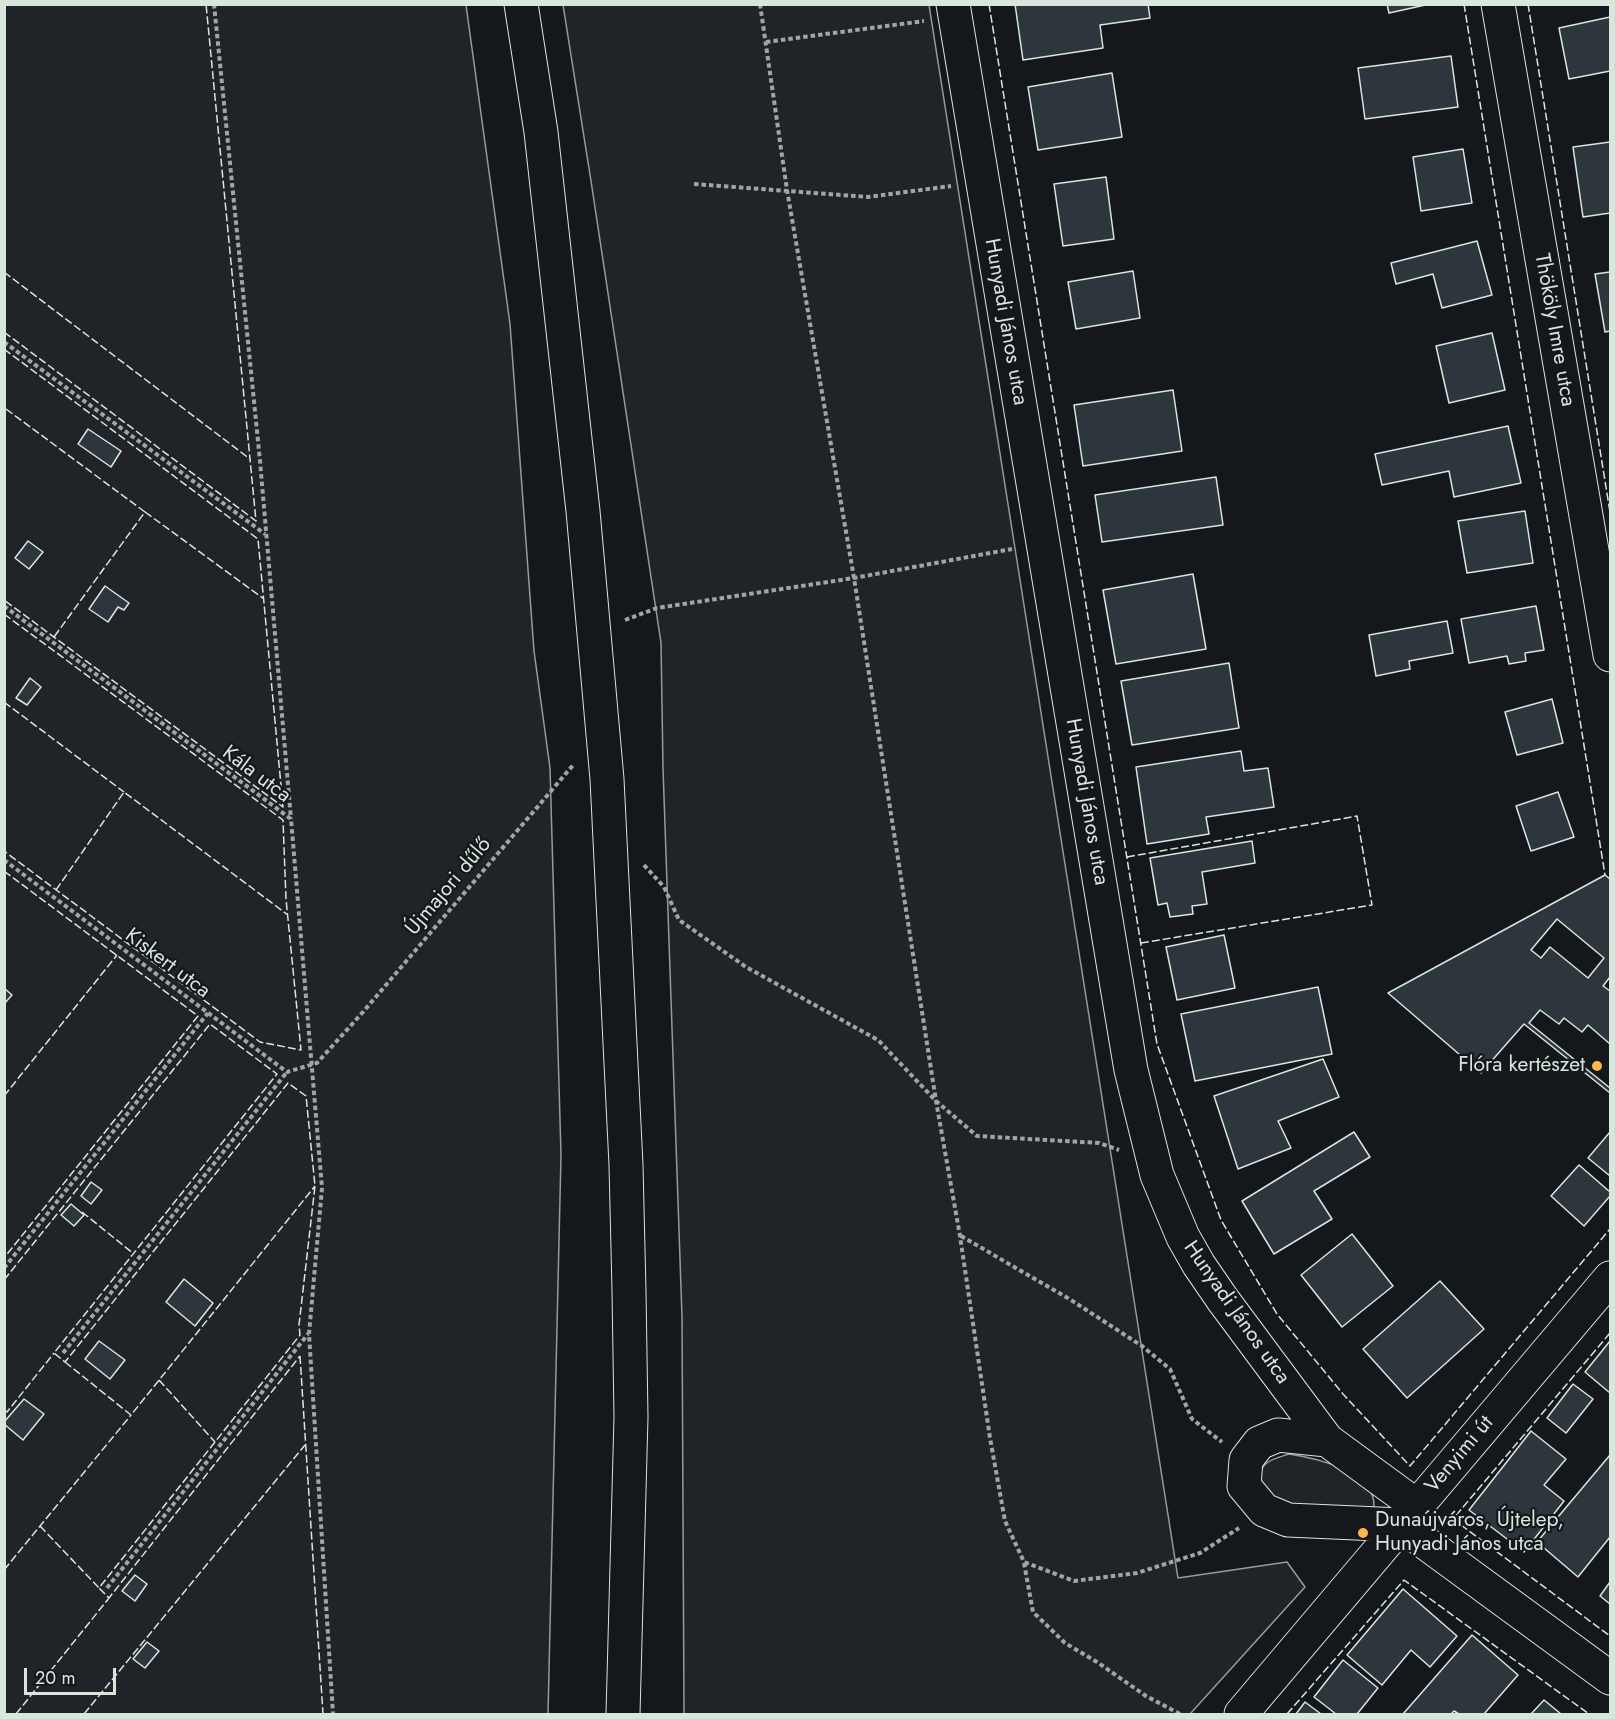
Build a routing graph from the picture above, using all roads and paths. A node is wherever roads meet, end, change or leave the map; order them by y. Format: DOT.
graph roads {
  1 [pos="214,4"];
  2 [pos="521,4"];
  3 [pos="760,4"];
  4 [pos="1498,4"];
  5 [pos="954,10"];
  6 [pos="766,42"];
  7 [pos="981,181"];
  8 [pos="694,184"];
  9 [pos="787,190"];
  10 [pos="4,342"];
  11 [pos="265,534"];
  12 [pos="1042,543"];
  13 [pos="854,578"];
  14 [pos="4,606"];
  15 [pos="594,631"];
  16 [pos="1611,655"];
  17 [pos="603,730"];
  18 [pos="291,819"];
  19 [pos="609,831"];
  20 [pos="4,860"];
  21 [pos="208,1013"];
  22 [pos="311,1066"];
  23 [pos="287,1072"];
  24 [pos="936,1101"];
  25 [pos="1154,1161"];
  26 [pos="960,1236"];
  27 [pos="4,1268"];
  28 [pos="1611,1278"];
  29 [pos="309,1334"];
  30 [pos="63,1353"];
  31 [pos="1327,1440"];
  32 [pos="1246,1460"];
  33 [pos="1264,1510"];
  34 [pos="1409,1516"];
  35 [pos="1024,1562"];
  36 [pos="106,1588"];
  37 [pos="1611,1678"];
  38 [pos="333,1714"];
  39 [pos="622,1714"];
  40 [pos="1180,1714"];
  41 [pos="1241,1714"];
  1 -- 11 [label="path"];
  2 -- 15 [label="street"];
  3 -- 6 [label="path"];
  4 -- 16 [label="street, Thököly Imre utca"];
  5 -- 6 [label="path"];
  5 -- 7 [label="street, Hunyadi János utca"];
  6 -- 9 [label="path"];
  7 -- 9 [label="path"];
  7 -- 12 [label="street, Hunyadi János utca"];
  8 -- 9 [label="path"];
  9 -- 13 [label="path"];
  10 -- 11 [label="path"];
  11 -- 18 [label="path"];
  12 -- 13 [label="path"];
  12 -- 25 [label="street, Hunyadi János utca"];
  13 -- 15 [label="path"];
  13 -- 24 [label="path"];
  14 -- 18 [label="path, Kála utca"];
  15 -- 17 [label="street"];
  17 -- 19 [label="street"];
  17 -- 22 [label="path, Újmajori dűlő"];
  18 -- 22 [label="path, Kála utca"];
  19 -- 24 [label="path"];
  19 -- 39 [label="street"];
  20 -- 21 [label="path, Kiskert utca"];
  21 -- 23 [label="path, Kiskert utca"];
  21 -- 27 [label="path"];
  22 -- 23 [label="path"];
  22 -- 29 [label="path, Kála utca"];
  23 -- 30 [label="path"];
  24 -- 25 [label="path"];
  24 -- 26 [label="path"];
  25 -- 31 [label="street, Hunyadi János utca"];
  26 -- 32 [label="path"];
  26 -- 35 [label="path"];
  28 -- 34 [label="street, Venyimi út"];
  29 -- 36 [label="path"];
  29 -- 38 [label="path, Kála utca"];
  31 -- 32 [label="street"];
  31 -- 34 [label="street, Hunyadi János utca"];
  32 -- 33 [label="street"];
  33 -- 34 [label="street"];
  33 -- 35 [label="path"];
  34 -- 37 [label="street, Hunyadi János utca"];
  34 -- 41 [label="street, Venyimi út"];
  35 -- 40 [label="path"];
}
